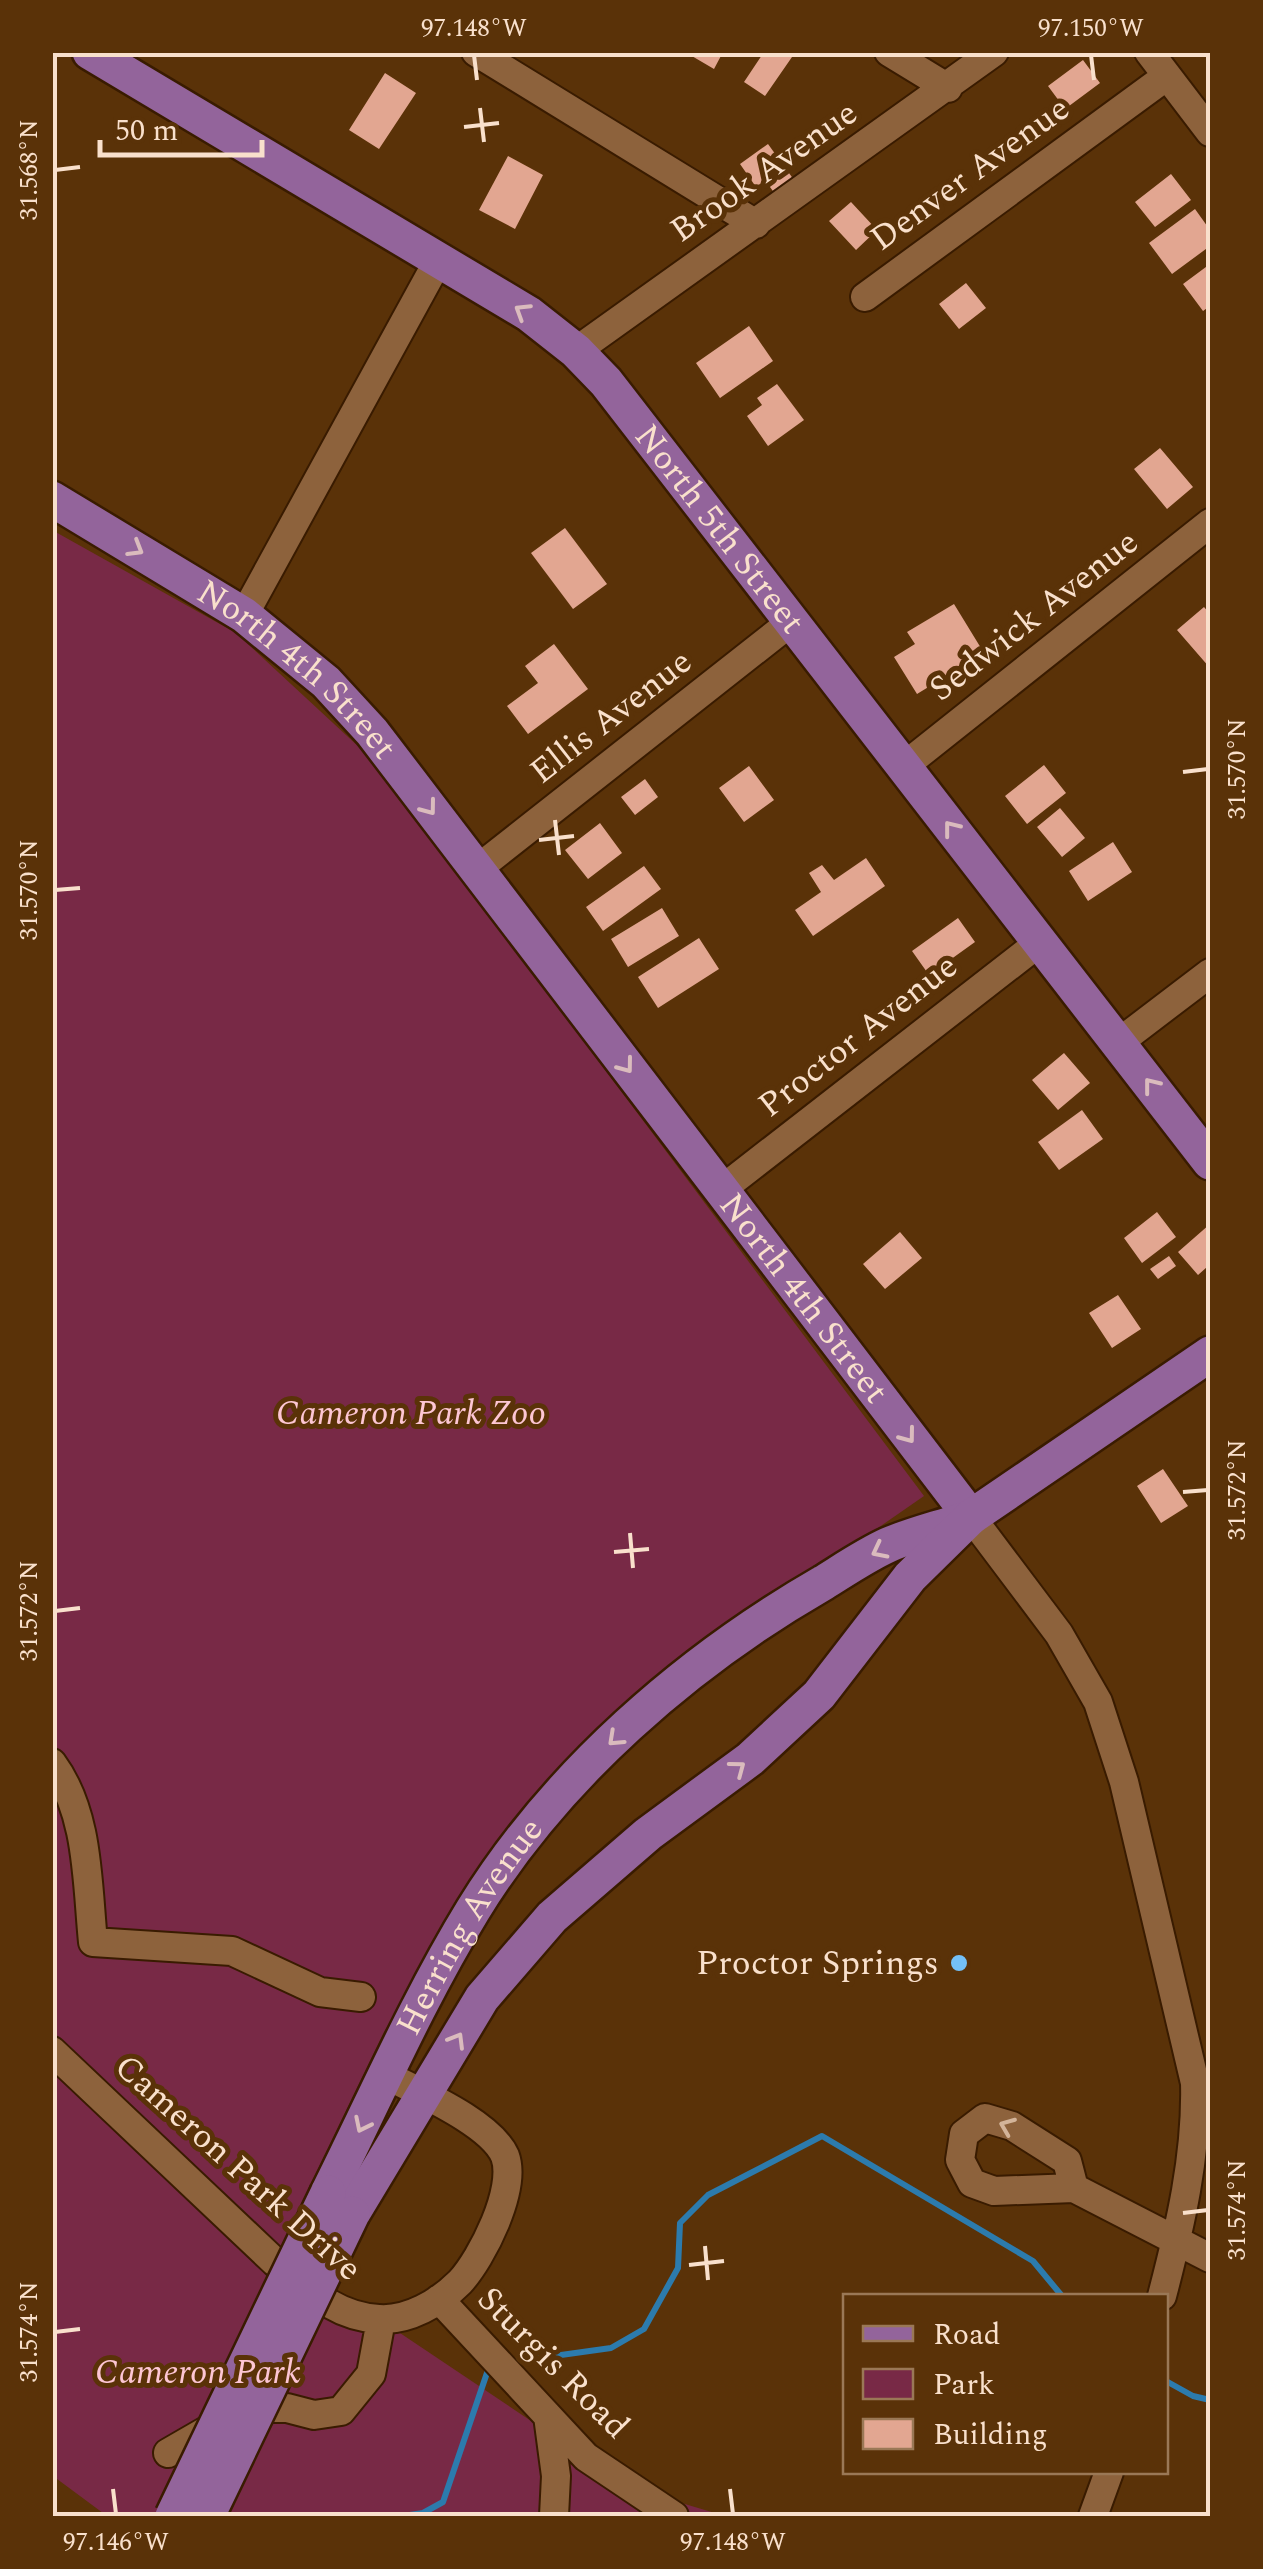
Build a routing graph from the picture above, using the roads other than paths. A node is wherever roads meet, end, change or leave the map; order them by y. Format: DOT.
graph roads {
  1 [pos="90,52"];
  2 [pos="476,52"];
  3 [pos="890,52"];
  4 [pos="994,52"];
  5 [pos="1149,52"];
  6 [pos="1167,76"];
  7 [pos="948,88"];
  8 [pos="1210,132"];
  9 [pos="756,224"];
  10 [pos="438,261"];
  11 [pos="866,297"];
  12 [pos="576,351"];
  13 [pos="52,499"];
  14 [pos="1210,523"];
  15 [pos="244,616"];
  16 [pos="791,622"];
  17 [pos="903,767"];
  18 [pos="476,870"];
  19 [pos="1040,942"];
  20 [pos="1210,973"];
  21 [pos="1118,1043"];
  22 [pos="1210,1162"];
  23 [pos="721,1190"];
  24 [pos="1210,1354"];
  25 [pos="970,1517"];
  26 [pos="52,1763"];
  27 [pos="361,1997"];
  28 [pos="52,2051"];
  29 [pos="386,2076"];
  30 [pos="424,2096"];
  31 [pos="1074,2188"];
  32 [pos="340,2204"];
  33 [pos="1177,2239"];
  34 [pos="1210,2258"];
  35 [pos="1163,2294"];
  36 [pos="438,2299"];
  37 [pos="381,2320"];
  38 [pos="548,2416"];
  39 [pos="168,2453"];
  40 [pos="1108,2474"];
  41 [pos="173,2516"];
  42 [pos="206,2516"];
  43 [pos="554,2516"];
  44 [pos="674,2516"];
  45 [pos="1093,2516"];
  1 -- 10 [label="main road, North 5th Street"];
  2 -- 9 [label="street"];
  3 -- 7 [label="street"];
  4 -- 7 [label="street, Brook Avenue"];
  5 -- 6 [label="street"];
  6 -- 8 [label="street"];
  6 -- 11 [label="street, Denver Avenue"];
  7 -- 9 [label="street, Brook Avenue"];
  9 -- 12 [label="street, Brook Avenue"];
  12 -- 10 [label="main road, North 5th Street, one-way"];
  10 -- 15 [label="street"];
  12 -- 16 [label="main road, North 5th Street"];
  13 -- 15 [label="main road, North 4th Street, one-way"];
  14 -- 17 [label="street, Sedwick Avenue"];
  15 -- 18 [label="main road, North 4th Street, one-way"];
  16 -- 17 [label="main road, North 5th Street"];
  16 -- 18 [label="street, Ellis Avenue"];
  19 -- 17 [label="main road, North 5th Street, one-way"];
  18 -- 23 [label="main road, North 4th Street, one-way"];
  19 -- 21 [label="main road, North 5th Street"];
  19 -- 23 [label="street, Proctor Avenue"];
  20 -- 21 [label="street"];
  22 -- 21 [label="main road, North 5th Street, one-way"];
  23 -- 25 [label="main road, North 4th Street, one-way"];
  24 -- 25 [label="main road, Herring Avenue"];
  25 -- 29 [label="main road, Herring Avenue, one-way"];
  30 -- 25 [label="main road, Herring Avenue, one-way"];
  25 -- 33 [label="street, North 4th Street"];
  26 -- 27 [label="street"];
  28 -- 37 [label="street, Cameron Park Drive"];
  29 -- 30 [label="street, Sturgis Road"];
  29 -- 32 [label="main road, Herring Avenue, one-way"];
  30 -- 32 [label="main road, Herring Avenue"];
  30 -- 36 [label="street, Sturgis Road"];
  31 -- 33 [label="street"];
  32 -- 41 [label="main road, Herring Avenue, bridge"];
  32 -- 42 [label="main road, Herring Avenue, bridge"];
  33 -- 34 [label="street"];
  33 -- 35 [label="street, North 4th Street"];
  36 -- 37 [label="street, Cameron Park Drive"];
  36 -- 38 [label="street, Sturgis Road"];
  37 -- 39 [label="street"];
  38 -- 43 [label="street"];
  38 -- 44 [label="street, Sturgis Road"];
  40 -- 45 [label="street"];
}
